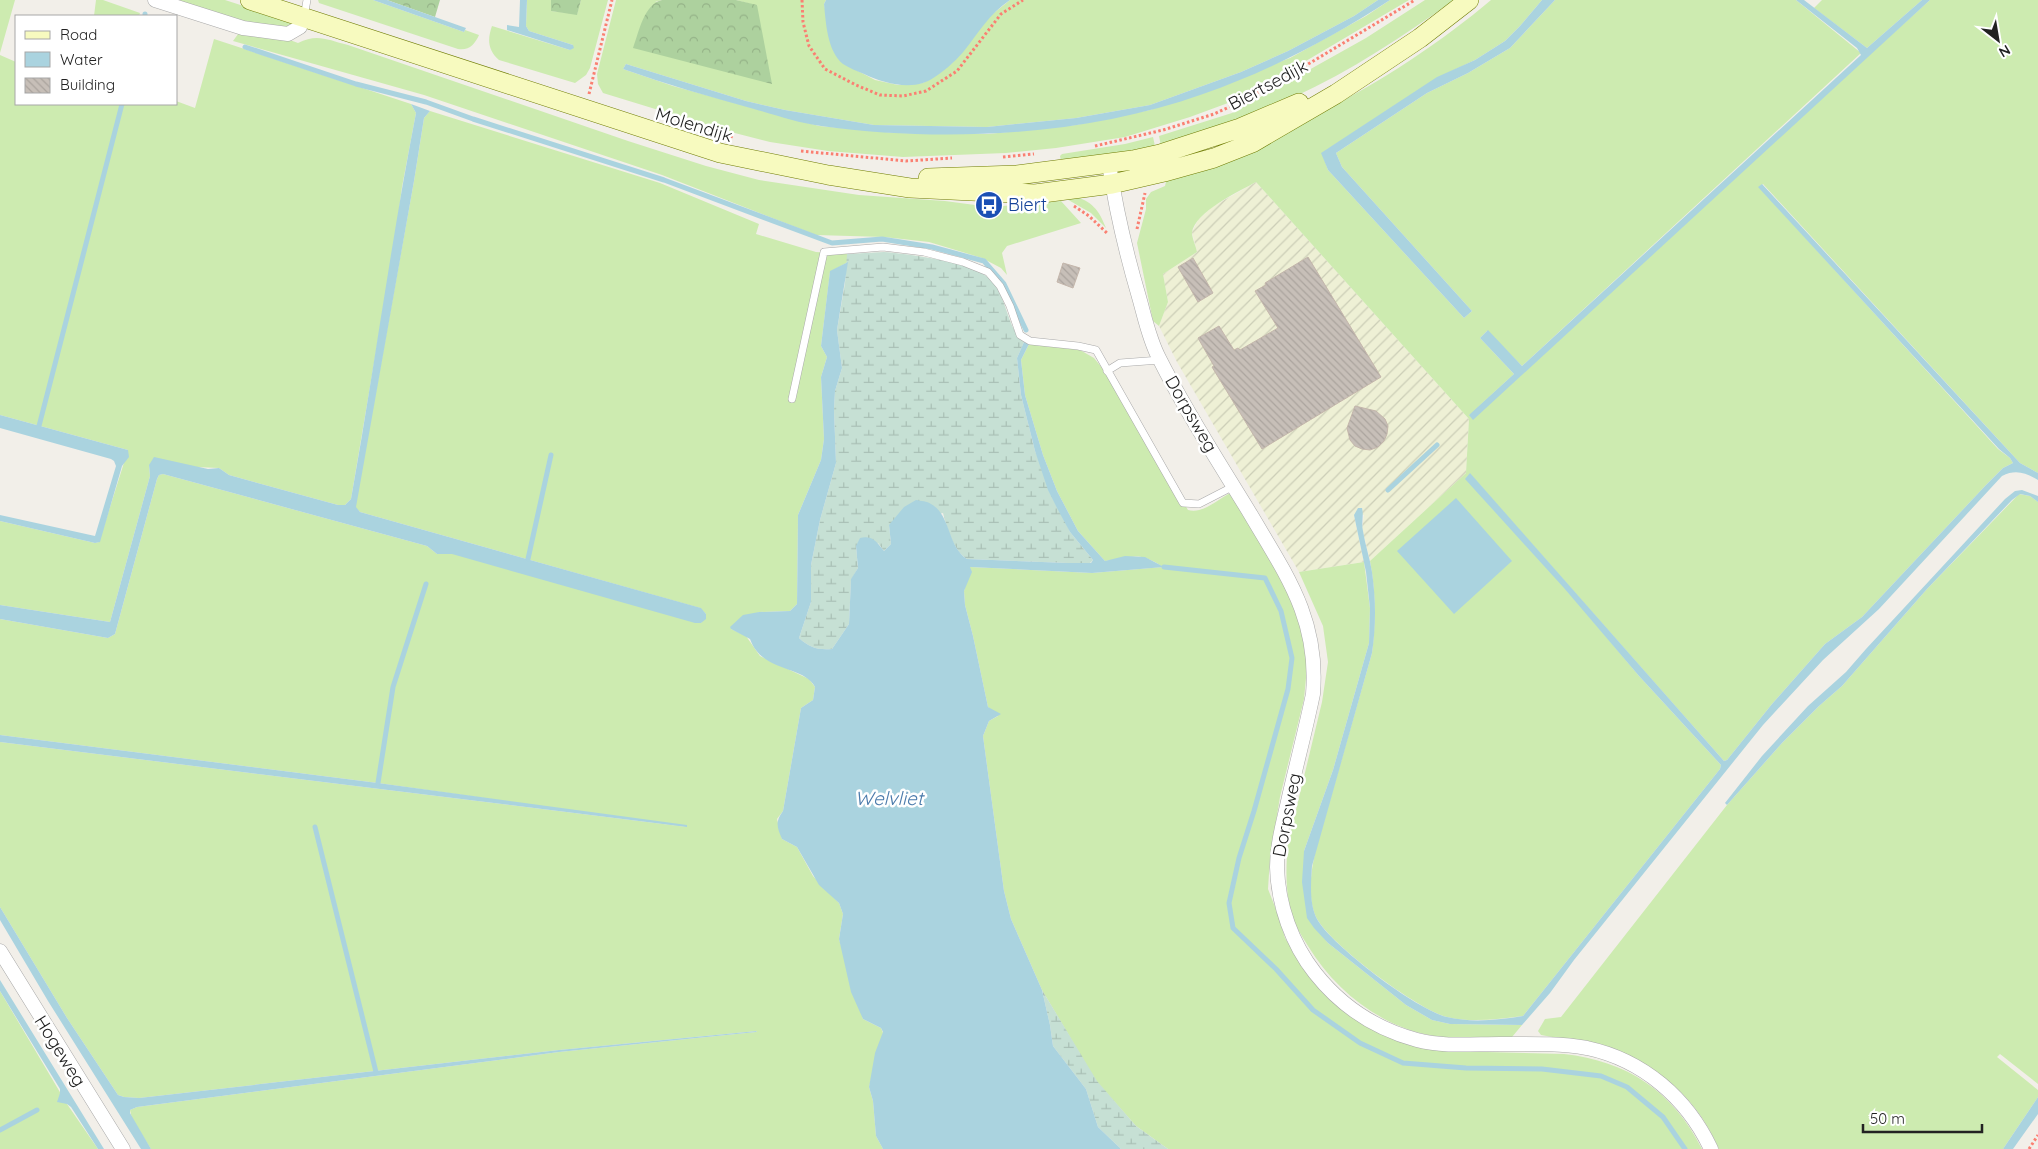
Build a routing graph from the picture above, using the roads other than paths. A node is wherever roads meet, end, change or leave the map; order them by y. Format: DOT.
graph roads {
  1 [pos="155,0"];
  2 [pos="250,0"];
  3 [pos="1469,0"];
  4 [pos="305,9"];
  5 [pos="1162,163"];
  6 [pos="1109,164"];
  7 [pos="851,178"];
  8 [pos="1112,184"];
  9 [pos="1160,360"];
  10 [pos="1107,371"];
  11 [pos="792,399"];
  12 [pos="1234,486"];
  13 [pos="0,951"];
  14 [pos="123,1149"];
  15 [pos="1711,1149"];
  1 -- 4 [label="street"];
  2 -- 4 [label="main road, Molendijk"];
  3 -- 5 [label="main road, Biertsedijk"];
  4 -- 7 [label="main road, Molendijk"];
  5 -- 6 [label="main road, Biertsedijk"];
  5 -- 8 [label="main road, Biertsedijk"];
  6 -- 7 [label="main road, Molendijk"];
  6 -- 8 [label="street, Dorpsweg"];
  7 -- 8 [label="main road, Molendijk"];
  8 -- 9 [label="street, Dorpsweg"];
  9 -- 10 [label="lane"];
  9 -- 12 [label="street, Dorpsweg"];
  10 -- 11 [label="lane"];
  10 -- 12 [label="lane"];
  12 -- 15 [label="street, Dorpsweg"];
  13 -- 14 [label="street, Hogeweg"];
}
